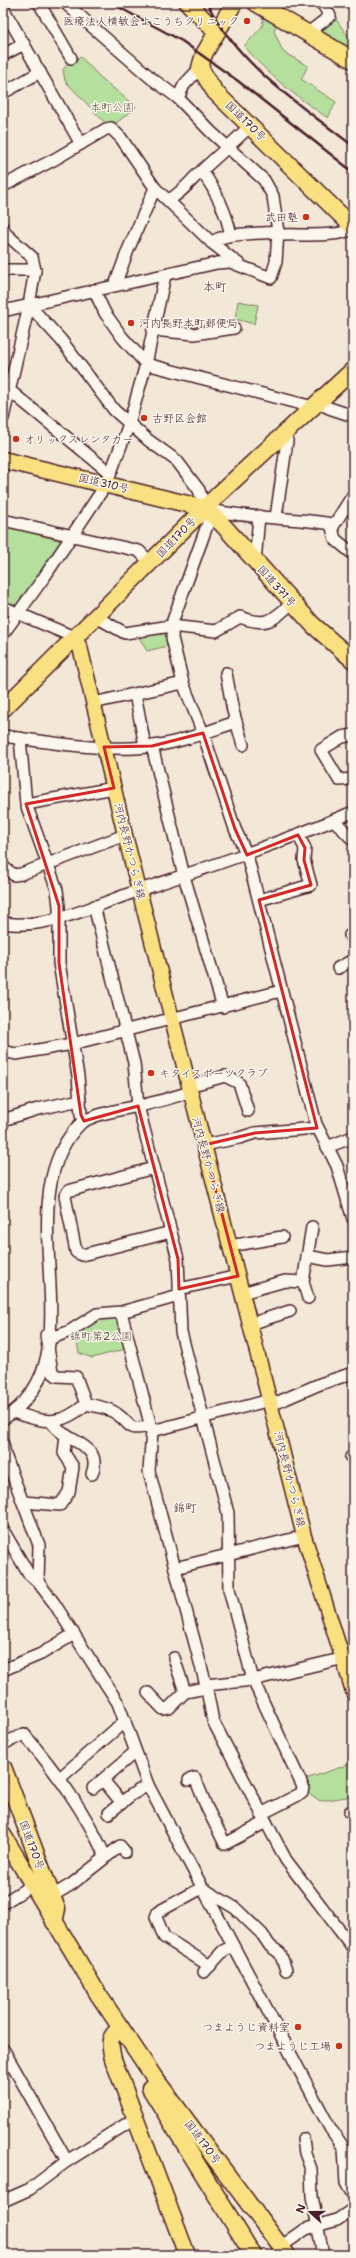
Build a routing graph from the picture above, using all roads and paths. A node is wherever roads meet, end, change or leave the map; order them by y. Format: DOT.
graph roads {
  1 [pos="39,3"];
  2 [pos="65,3"];
  3 [pos="188,3"];
  4 [pos="234,3"];
  5 [pos="256,3"];
  6 [pos="322,3"];
  7 [pos="3,8"];
  8 [pos="216,32"];
  9 [pos="308,32"];
  10 [pos="24,44"];
  11 [pos="3,55"];
  12 [pos="71,58"];
  13 [pos="353,60"];
  14 [pos="200,68"];
  15 [pos="40,72"];
  16 [pos="3,93"];
  17 [pos="178,98"];
  18 [pos="250,126"];
  19 [pos="81,144"];
  20 [pos="229,148"];
  21 [pos="202,171"];
  22 [pos="3,186"];
  23 [pos="155,188"];
  24 [pos="169,200"];
  25 [pos="353,227"];
  26 [pos="3,228"];
  27 [pos="278,232"];
  28 [pos="231,235"];
  29 [pos="212,243"];
  30 [pos="241,266"];
  31 [pos="3,270"];
  32 [pos="35,270"];
  33 [pos="165,275"];
  34 [pos="115,285"];
  35 [pos="94,290"];
  36 [pos="29,306"];
  37 [pos="3,311"];
  38 [pos="234,328"];
  39 [pos="153,330"];
  40 [pos="146,364"];
  41 [pos="353,370"];
  42 [pos="6,389"];
  43 [pos="315,404"];
  44 [pos="353,416"];
  45 [pos="3,418"];
  46 [pos="129,424"];
  47 [pos="285,432"];
  48 [pos="3,460"];
  49 [pos="108,478"];
  50 [pos="353,495"];
  51 [pos="204,508"];
  52 [pos="259,516"];
  53 [pos="276,517"];
  54 [pos="3,520"];
  55 [pos="332,524"];
  56 [pos="71,536"];
  57 [pos="353,554"];
  58 [pos="254,562"];
  59 [pos="151,563"];
  60 [pos="292,603"];
  61 [pos="3,607"];
  62 [pos="18,613"];
  63 [pos="96,616"];
  64 [pos="171,626"];
  65 [pos="3,634"];
  66 [pos="74,637"];
  67 [pos="353,660"];
  68 [pos="226,673"];
  69 [pos="183,683"];
  70 [pos="135,694"];
  71 [pos="93,703"];
  72 [pos="3,709"];
  73 [pos="236,722"];
  74 [pos="203,733"];
  75 [pos="353,735"];
  76 [pos="3,736"];
  77 [pos="20,738"];
  78 [pos="243,745"];
  79 [pos="149,746"];
  80 [pos="104,747"];
  81 [pos="353,779"];
  82 [pos="114,788"];
  83 [pos="26,804"];
  84 [pos="353,812"];
  85 [pos="334,820"];
  86 [pos="298,835"];
  87 [pos="125,836"];
  88 [pos="353,840"];
  89 [pos="247,855"];
  90 [pos="46,864"];
  91 [pos="3,867"];
  92 [pos="184,876"];
  93 [pos="139,890"];
  94 [pos="259,900"];
  95 [pos="94,906"];
  96 [pos="59,918"];
  97 [pos="3,923"];
  98 [pos="353,960"];
  99 [pos="338,968"];
  100 [pos="281,991"];
  101 [pos="223,1007"];
  102 [pos="173,1018"];
  103 [pos="126,1031"];
  104 [pos="72,1044"];
  105 [pos="3,1051"];
  106 [pos="190,1089"];
  107 [pos="80,1100"];
  108 [pos="138,1106"];
  109 [pos="248,1111"];
  110 [pos="3,1120"];
  111 [pos="84,1121"];
  112 [pos="317,1128"];
  113 [pos="353,1138"];
  114 [pos="204,1145"];
  115 [pos="327,1147"];
  116 [pos="50,1149"];
  117 [pos="154,1168"];
  118 [pos="348,1178"];
  119 [pos="353,1219"];
  120 [pos="312,1227"];
  121 [pos="171,1232"];
  122 [pos="282,1237"];
  123 [pos="230,1246"];
  124 [pos="307,1256"];
  125 [pos="353,1257"];
  126 [pos="238,1276"];
  127 [pos="303,1282"];
  128 [pos="38,1286"];
  129 [pos="179,1293"];
  130 [pos="242,1293"];
  131 [pos="308,1298"];
  132 [pos="290,1311"];
  133 [pos="121,1312"];
  134 [pos="38,1323"];
  135 [pos="250,1324"];
  136 [pos="47,1340"];
  137 [pos="353,1373"];
  138 [pos="270,1403"];
  139 [pos="86,1404"];
  140 [pos="14,1412"];
  141 [pos="3,1419"];
  142 [pos="203,1419"];
  143 [pos="51,1422"];
  144 [pos="151,1429"];
  145 [pos="66,1435"];
  146 [pos="3,1444"];
  147 [pos="92,1474"];
  148 [pos="23,1502"];
  149 [pos="3,1530"];
  150 [pos="304,1536"];
  151 [pos="229,1554"];
  152 [pos="174,1568"];
  153 [pos="38,1582"];
  154 [pos="74,1634"];
  155 [pos="348,1656"];
  156 [pos="174,1658"];
  157 [pos="3,1670"];
  158 [pos="253,1680"];
  159 [pos="206,1687"];
  160 [pos="353,1691"];
  161 [pos="185,1692"];
  162 [pos="148,1693"];
  163 [pos="125,1721"];
  164 [pos="3,1744"];
  165 [pos="135,1752"];
  166 [pos="3,1767"];
  167 [pos="60,1778"];
  168 [pos="103,1780"];
  169 [pos="189,1780"];
  170 [pos="148,1785"];
  171 [pos="93,1788"];
  172 [pos="122,1803"];
  173 [pos="109,1813"];
  174 [pos="264,1818"];
  175 [pos="3,1835"];
  176 [pos="125,1852"];
  177 [pos="106,1856"];
  178 [pos="3,1857"];
  179 [pos="27,1888"];
  180 [pos="202,1888"];
  181 [pos="52,1896"];
  182 [pos="3,1903"];
  183 [pos="54,1922"];
  184 [pos="233,1946"];
  185 [pos="353,1948"];
  186 [pos="286,1970"];
  187 [pos="117,2031"];
  188 [pos="3,2049"];
  189 [pos="136,2118"];
  190 [pos="303,2139"];
  191 [pos="344,2148"];
  192 [pos="353,2160"];
  193 [pos="67,2161"];
  194 [pos="353,2195"];
  195 [pos="3,2201"];
  196 [pos="353,2209"];
  197 [pos="318,2224"];
  198 [pos="286,2249"];
  199 [pos="187,2255"];
  200 [pos="253,2255"];
  201 [pos="323,2255"];
  1 -- 12 [label="street"];
  2 -- 17 [label="street"];
  3 -- 8 [label="highway"];
  4 -- 8 [label="highway"];
  5 -- 9 [label="highway"];
  6 -- 9 [label="street"];
  7 -- 10 [label="street"];
  8 -- 14 [label="highway"];
  9 -- 13 [label="highway"];
  10 -- 11 [label="street"];
  10 -- 15 [label="street"];
  14 -- 17 [label="street"];
  14 -- 18 [label="highway, 国道170号"];
  15 -- 16 [label="street"];
  15 -- 19 [label="street"];
  17 -- 20 [label="street"];
  18 -- 20 [label="street"];
  18 -- 25 [label="highway, 国道170号"];
  19 -- 22 [label="street"];
  19 -- 23 [label="street"];
  20 -- 21 [label="street"];
  20 -- 27 [label="street"];
  21 -- 24 [label="street"];
  21 -- 28 [label="street"];
  23 -- 24 [label="street"];
  23 -- 34 [label="street"];
  24 -- 29 [label="street"];
  25 -- 27 [label="street"];
  26 -- 32 [label="street"];
  27 -- 28 [label="street"];
  27 -- 30 [label="street"];
  28 -- 29 [label="street"];
  29 -- 30 [label="street"];
  30 -- 33 [label="street"];
  31 -- 32 [label="street"];
  32 -- 36 [label="street"];
  33 -- 34 [label="street"];
  33 -- 39 [label="street"];
  34 -- 35 [label="street"];
  35 -- 36 [label="street"];
  35 -- 40 [label="street"];
  36 -- 37 [label="street"];
  36 -- 42 [label="street"];
  36 -- 46 [label="street"];
  38 -- 39 [label="street"];
  39 -- 40 [label="street"];
  40 -- 43 [label="street"];
  40 -- 46 [label="street"];
  41 -- 43 [label="highway, 国道170号"];
  42 -- 45 [label="street"];
  42 -- 49 [label="street"];
  43 -- 44 [label="street"];
  43 -- 47 [label="highway, 国道170号"];
  46 -- 49 [label="street"];
  46 -- 51 [label="street"];
  47 -- 51 [label="highway, 国道170号"];
  47 -- 53 [label="street"];
  48 -- 49 [label="highway, 国道310号"];
  49 -- 51 [label="highway, 国道310号"];
  49 -- 56 [label="street"];
  50 -- 55 [label="street"];
  51 -- 52 [label="street"];
  51 -- 58 [label="highway, 国道371号"];
  51 -- 59 [label="highway, 国道170号"];
  51 -- 64 [label="street"];
  52 -- 53 [label="street"];
  52 -- 58 [label="street"];
  53 -- 55 [label="street"];
  54 -- 56 [label="street"];
  55 -- 57 [label="street"];
  56 -- 59 [label="street"];
  56 -- 62 [label="street"];
  58 -- 60 [label="highway, 国道371号"];
  59 -- 63 [label="highway, 国道170号"];
  60 -- 64 [label="street"];
  60 -- 67 [label="highway, 国道371号"];
  61 -- 62 [label="street"];
  62 -- 65 [label="street"];
  62 -- 66 [label="street"];
  63 -- 64 [label="street"];
  63 -- 66 [label="highway, 国道170号"];
  64 -- 69 [label="street"];
  66 -- 71 [label="main road, 河内長野かつらぎ線"];
  66 -- 72 [label="highway, 国道170号"];
  68 -- 73 [label="street"];
  69 -- 70 [label="street"];
  69 -- 74 [label="street"];
  70 -- 71 [label="street"];
  70 -- 79 [label="street"];
  71 -- 80 [label="main road, 河内長野かつらぎ線"];
  73 -- 74 [label="street"];
  73 -- 78 [label="street"];
  74 -- 79 [label="street"];
  74 -- 89 [label="street"];
  75 -- 81 [label="street"];
  76 -- 77 [label="street"];
  77 -- 80 [label="street"];
  77 -- 83 [label="street"];
  79 -- 80 [label="street"];
  79 -- 92 [label="street"];
  80 -- 82 [label="main road, 河内長野かつらぎ線"];
  82 -- 83 [label="street"];
  82 -- 87 [label="main road, 河内長野かつらぎ線"];
  83 -- 90 [label="street"];
  84 -- 85 [label="street"];
  85 -- 86 [label="street"];
  85 -- 88 [label="street"];
  86 -- 89 [label="street"];
  86 -- 94 [label="street"];
  87 -- 90 [label="street"];
  87 -- 93 [label="main road, 河内長野かつらぎ線"];
  89 -- 92 [label="street"];
  89 -- 94 [label="street"];
  90 -- 91 [label="street"];
  90 -- 96 [label="street"];
  92 -- 93 [label="street"];
  92 -- 101 [label="street"];
  93 -- 95 [label="street"];
  93 -- 102 [label="main road, 河内長野かつらぎ線"];
  94 -- 100 [label="street"];
  95 -- 96 [label="street"];
  95 -- 103 [label="street"];
  96 -- 97 [label="street"];
  96 -- 104 [label="street"];
  98 -- 99 [label="street"];
  100 -- 101 [label="street"];
  100 -- 112 [label="street"];
  101 -- 102 [label="street"];
  102 -- 103 [label="street"];
  102 -- 106 [label="main road, 河内長野かつらぎ線"];
  103 -- 104 [label="street"];
  103 -- 108 [label="street"];
  104 -- 105 [label="street"];
  104 -- 107 [label="street"];
  106 -- 108 [label="street"];
  106 -- 109 [label="street"];
  106 -- 114 [label="main road, 河内長野かつらぎ線"];
  107 -- 110 [label="street"];
  107 -- 111 [label="street"];
  108 -- 111 [label="street"];
  108 -- 117 [label="street"];
  111 -- 116 [label="street"];
  112 -- 114 [label="street"];
  112 -- 115 [label="street"];
  113 -- 115 [label="street"];
  114 -- 123 [label="main road, 河内長野かつらぎ線"];
  115 -- 118 [label="street"];
  117 -- 121 [label="street"];
  117 -- 121 [label="street"];
  118 -- 119 [label="street"];
  120 -- 124 [label="street"];
  121 -- 129 [label="street"];
  122 -- 123 [label="street"];
  123 -- 126 [label="main road, 河内長野かつらぎ線"];
  124 -- 125 [label="street"];
  124 -- 127 [label="street"];
  126 -- 129 [label="street"];
  126 -- 130 [label="main road, 河内長野かつらぎ線"];
  127 -- 130 [label="street"];
  127 -- 131 [label="street"];
  128 -- 136 [label="street"];
  129 -- 133 [label="street"];
  129 -- 142 [label="street"];
  130 -- 135 [label="main road, 河内長野かつらぎ線"];
  132 -- 135 [label="street"];
  133 -- 136 [label="street"];
  133 -- 144 [label="street"];
  134 -- 140 [label="street"];
  135 -- 138 [label="main road, 河内長野かつらぎ線"];
  136 -- 139 [label="street"];
  137 -- 138 [label="street"];
  138 -- 142 [label="street"];
  138 -- 150 [label="main road, 河内長野かつらぎ線"];
  139 -- 143 [label="street"];
  139 -- 144 [label="street"];
  140 -- 141 [label="street"];
  140 -- 143 [label="street"];
  142 -- 144 [label="street"];
  142 -- 151 [label="street"];
  143 -- 145 [label="street"];
  144 -- 152 [label="street"];
  145 -- 147 [label="street"];
  145 -- 148 [label="street"];
  146 -- 148 [label="street"];
  148 -- 153 [label="street"];
  149 -- 153 [label="street"];
  150 -- 151 [label="street"];
  150 -- 155 [label="main road, 河内長野かつらぎ線"];
  151 -- 152 [label="street"];
  151 -- 158 [label="street"];
  152 -- 159 [label="street"];
  153 -- 154 [label="street"];
  154 -- 157 [label="street"];
  154 -- 163 [label="street"];
  155 -- 158 [label="street"];
  155 -- 160 [label="main road, 河内長野かつらぎ線"];
  156 -- 161 [label="street"];
  158 -- 159 [label="street"];
  158 -- 174 [label="street"];
  159 -- 161 [label="street"];
  159 -- 174 [label="street"];
  161 -- 162 [label="street"];
  163 -- 165 [label="street"];
  163 -- 167 [label="street"];
  164 -- 167 [label="street"];
  165 -- 168 [label="street"];
  165 -- 170 [label="street"];
  166 -- 181 [label="highway, 国道170号"];
  167 -- 177 [label="street"];
  168 -- 171 [label="street"];
  168 -- 172 [label="street"];
  169 -- 174 [label="street"];
  170 -- 172 [label="street"];
  170 -- 180 [label="street"];
  172 -- 173 [label="street"];
  174 -- 185 [label="street"];
  175 -- 179 [label="highway, 国道170号"];
  176 -- 177 [label="street"];
  177 -- 181 [label="street"];
  178 -- 179 [label="highway, 国道170号"];
  179 -- 182 [label="street"];
  179 -- 183 [label="highway, 国道170号"];
  179 -- 187 [label="highway, 国道170号"];
  180 -- 184 [label="street"];
  180 -- 184 [label="street"];
  180 -- 186 [label="street"];
  181 -- 183 [label="highway, 国道170号"];
  183 -- 187 [label="highway, 国道170号"];
  184 -- 191 [label="street"];
  187 -- 189 [label="highway"];
  187 -- 198 [label="highway, 国道170号"];
  187 -- 200 [label="highway, 国道170号"];
  188 -- 193 [label="street"];
  189 -- 193 [label="street"];
  189 -- 199 [label="highway"];
  190 -- 197 [label="street"];
  191 -- 192 [label="street"];
  191 -- 194 [label="street"];
  193 -- 195 [label="street"];
  196 -- 197 [label="street"];
  197 -- 198 [label="street"];
  197 -- 201 [label="street"];
}
